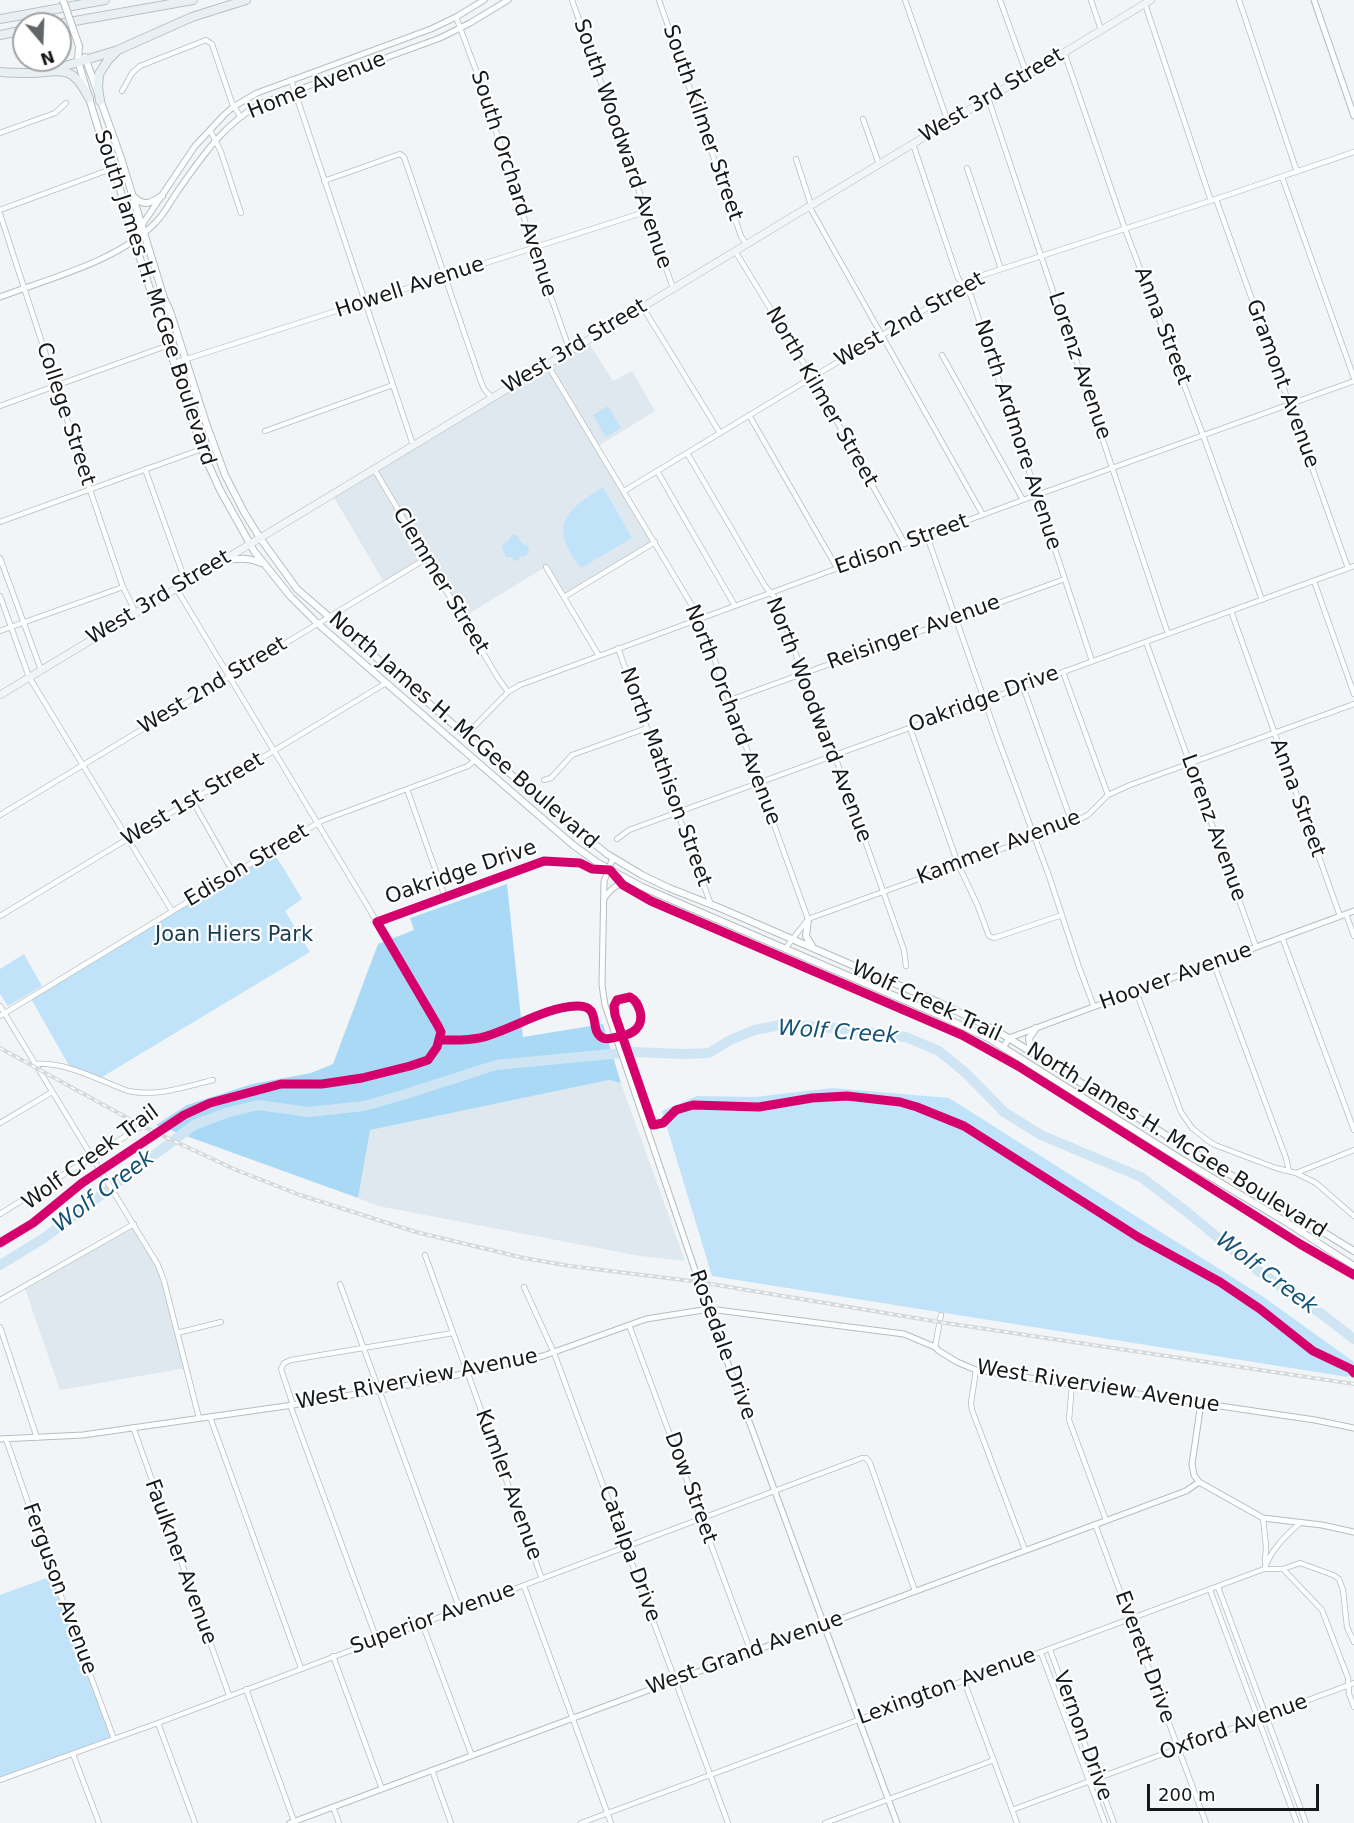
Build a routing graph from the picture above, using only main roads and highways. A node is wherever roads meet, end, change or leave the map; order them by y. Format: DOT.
graph roads {
  1 [pos="63,0"];
  2 [pos="71,0"];
  3 [pos="105,0"];
  4 [pos="193,0"];
  5 [pos="246,0"];
  6 [pos="1148,2"];
  7 [pos="35,12"];
  8 [pos="72,22"];
  9 [pos="118,50"];
  10 [pos="82,60"];
  11 [pos="72,63"];
  12 [pos="0,72"];
  13 [pos="29,72"];
  14 [pos="64,72"];
  15 [pos="89,98"];
  16 [pos="100,101"];
  17 [pos="162,196"];
  18 [pos="134,197"];
  19 [pos="260,538"];
  20 [pos="249,544"];
  21 [pos="220,562"];
  22 [pos="264,566"];
  23 [pos="0,695"];
  24 [pos="808,919"];
  25 [pos="814,949"];
  26 [pos="1036,1028"];
  27 [pos="1034,1052"];
  28 [pos="1354,1251"];
  29 [pos="1354,1266"];
  1 -- 10 [label="main road, South James H. McGee Boulevard, bridge"];
  2 -- 7 [label="highway"];
  3 -- 7 [label="highway"];
  4 -- 8 [label="highway"];
  5 -- 9 [label="highway"];
  6 -- 19 [label="main road, West 3rd Street"];
  9 -- 10 [label="highway"];
  9 -- 16 [label="highway"];
  10 -- 11 [label="highway"];
  10 -- 15 [label="main road, South James H. McGee Boulevard"];
  10 -- 16 [label="main road, South James H. McGee Boulevard"];
  12 -- 13 [label="highway"];
  14 -- 15 [label="highway"];
  15 -- 20 [label="main road, South James H. McGee Boulevard"];
  16 -- 18 [label="main road, South James H. McGee Boulevard"];
  17 -- 18 [label="main road"];
  18 -- 19 [label="main road, South James H. McGee Boulevard"];
  19 -- 20 [label="main road, West 3rd Street"];
  19 -- 25 [label="main road, North James H. McGee Boulevard"];
  20 -- 21 [label="main road, West 3rd Street"];
  20 -- 22 [label="main road, North James H. McGee Boulevard"];
  21 -- 22 [label="main road"];
  21 -- 23 [label="main road, West 3rd Street"];
  22 -- 29 [label="main road, North James H. McGee Boulevard"];
  24 -- 25 [label="main road"];
  25 -- 27 [label="main road, North James H. McGee Boulevard"];
  26 -- 27 [label="main road"];
  27 -- 28 [label="main road, North James H. McGee Boulevard"];
}
